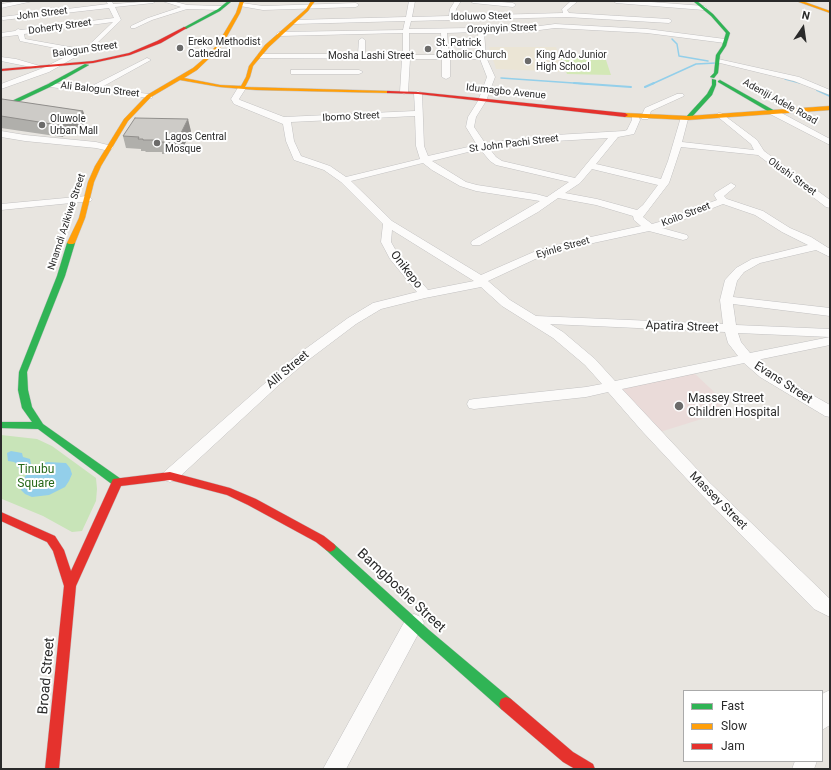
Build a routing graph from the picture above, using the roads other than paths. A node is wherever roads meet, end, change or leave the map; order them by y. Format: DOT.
graph roads {
  1 [pos="30,1"];
  2 [pos="85,1"];
  3 [pos="153,1"];
  4 [pos="165,1"];
  5 [pos="230,1"];
  6 [pos="270,1"];
  7 [pos="412,1"];
  8 [pos="458,1"];
  9 [pos="473,1"];
  10 [pos="575,1"];
  11 [pos="616,1"];
  12 [pos="695,1"];
  13 [pos="798,1"];
  14 [pos="817,1"];
  15 [pos="822,1"];
  16 [pos="312,3"];
  17 [pos="110,4"];
  18 [pos="186,4"];
  19 [pos="830,4"];
  20 [pos="1,6"];
  21 [pos="90,8"];
  22 [pos="240,8"];
  23 [pos="265,8"];
  24 [pos="704,8"];
  25 [pos="220,9"];
  26 [pos="830,9"];
  27 [pos="830,12"];
  28 [pos="665,13"];
  29 [pos="546,15"];
  30 [pos="567,15"];
  31 [pos="513,16"];
  32 [pos="452,17"];
  33 [pos="2,18"];
  34 [pos="118,19"];
  35 [pos="408,19"];
  36 [pos="355,20"];
  37 [pos="96,22"];
  38 [pos="294,22"];
  39 [pos="9,23"];
  40 [pos="555,26"];
  41 [pos="133,27"];
  42 [pos="18,30"];
  43 [pos="481,30"];
  44 [pos="109,31"];
  45 [pos="406,31"];
  46 [pos="444,31"];
  47 [pos="278,34"];
  48 [pos="663,34"];
  49 [pos="1,35"];
  50 [pos="44,37"];
  51 [pos="362,40"];
  52 [pos="19,41"];
  53 [pos="725,41"];
  54 [pos="82,51"];
  55 [pos="259,56"];
  56 [pos="361,56"];
  57 [pos="406,56"];
  58 [pos="446,56"];
  59 [pos="333,57"];
  60 [pos="483,57"];
  61 [pos="1,59"];
  62 [pos="147,60"];
  63 [pos="16,61"];
  64 [pos="92,62"];
  65 [pos="1,64"];
  66 [pos="52,65"];
  67 [pos="36,66"];
  68 [pos="1,70"];
  69 [pos="294,72"];
  70 [pos="329,72"];
  71 [pos="359,72"];
  72 [pos="717,73"];
  73 [pos="446,77"];
  74 [pos="179,78"];
  75 [pos="50,85"];
  76 [pos="1,88"];
  77 [pos="242,88"];
  78 [pos="91,90"];
  79 [pos="404,92"];
  80 [pos="418,93"];
  81 [pos="830,93"];
  82 [pos="149,96"];
  83 [pos="680,96"];
  84 [pos="482,100"];
  85 [pos="755,103"];
  86 [pos="830,104"];
  87 [pos="1,108"];
  88 [pos="830,108"];
  89 [pos="777,112"];
  90 [pos="419,113"];
  91 [pos="721,115"];
  92 [pos="635,116"];
  93 [pos="646,117"];
  94 [pos="686,119"];
  95 [pos="283,120"];
  96 [pos="1,134"];
  97 [pos="614,135"];
  98 [pos="830,138"];
  99 [pos="830,142"];
  100 [pos="678,144"];
  101 [pos="482,146"];
  102 [pos="109,148"];
  103 [pos="760,153"];
  104 [pos="425,160"];
  105 [pos="590,166"];
  106 [pos="344,180"];
  107 [pos="577,180"];
  108 [pos="664,183"];
  109 [pos="731,186"];
  110 [pos="554,198"];
  111 [pos="87,199"];
  112 [pos="723,201"];
  113 [pos="830,204"];
  114 [pos="1,206"];
  115 [pos="639,214"];
  116 [pos="388,222"];
  117 [pos="650,228"];
  118 [pos="682,237"];
  119 [pos="476,243"];
  120 [pos="817,246"];
  121 [pos="830,254"];
  122 [pos="481,282"];
  123 [pos="425,294"];
  124 [pos="726,300"];
  125 [pos="830,312"];
  126 [pos="534,320"];
  127 [pos="730,328"];
  128 [pos="830,333"];
  129 [pos="830,341"];
  130 [pos="747,359"];
  131 [pos="612,386"];
  132 [pos="474,404"];
  133 [pos="830,412"];
  134 [pos="1,425"];
  135 [pos="40,426"];
  136 [pos="170,476"];
  137 [pos="117,482"];
  138 [pos="4,519"];
  139 [pos="70,586"];
  140 [pos="830,609"];
  141 [pos="414,623"];
  142 [pos="830,700"];
  143 [pos="823,717"];
  144 [pos="52,769"];
  145 [pos="334,769"];
  146 [pos="588,769"];
  1 -- 20 [label="street"];
  2 -- 21 [label="street"];
  3 -- 17 [label="street, John Street"];
  4 -- 18 [label="street"];
  5 -- 25 [label="main road, Balogun Street"];
  6 -- 23 [label="street"];
  7 -- 35 [label="street"];
  8 -- 32 [label="street"];
  9 -- 31 [label="street"];
  10 -- 30 [label="street"];
  11 -- 28 [label="street"];
  12 -- 24 [label="main road"];
  13 -- 26 [label="main road"];
  13 -- 27 [label="main road"];
  14 -- 19 [label="main road"];
  15 -- 19 [label="main road"];
  16 -- 23 [label="street"];
  16 -- 36 [label="street"];
  16 -- 38 [label="main road"];
  17 -- 21 [label="street, John Street"];
  17 -- 34 [label="street"];
  18 -- 25 [label="street"];
  18 -- 41 [label="street"];
  21 -- 33 [label="street, John Street"];
  21 -- 37 [label="street"];
  22 -- 23 [label="street"];
  22 -- 25 [label="main road"];
  22 -- 74 [label="main road, Nnamdi Azikiwe Street"];
  24 -- 28 [label="street"];
  24 -- 53 [label="main road"];
  25 -- 64 [label="main road, Balogun Street"];
  28 -- 30 [label="street, Idoluwo Steet"];
  28 -- 48 [label="street"];
  29 -- 30 [label="street, Idoluwo Steet"];
  29 -- 31 [label="street, Idoluwo Steet"];
  29 -- 40 [label="street"];
  31 -- 32 [label="street, Idoluwo Steet"];
  32 -- 35 [label="street, Idoluwo Steet"];
  33 -- 39 [label="street"];
  34 -- 37 [label="street, Doherty Street"];
  34 -- 44 [label="street"];
  35 -- 36 [label="street, Idoluwo Steet"];
  35 -- 45 [label="street"];
  36 -- 38 [label="street, Idoluwo Steet"];
  37 -- 42 [label="street, Doherty Street"];
  37 -- 44 [label="street"];
  38 -- 47 [label="main road"];
  40 -- 43 [label="street, Oroyinyin Street"];
  40 -- 48 [label="street, Oroyinyin Street"];
  42 -- 49 [label="street, Doherty Street"];
  42 -- 52 [label="street"];
  43 -- 46 [label="street, Oroyinyin Street"];
  43 -- 60 [label="street"];
  44 -- 54 [label="street"];
  45 -- 46 [label="street, Oroyinyin Street"];
  45 -- 47 [label="street, Oroyinyin Street"];
  45 -- 57 [label="street"];
  46 -- 58 [label="street"];
  47 -- 55 [label="main road"];
  48 -- 53 [label="street, Oroyinyin Street"];
  50 -- 52 [label="street"];
  51 -- 56 [label="street"];
  52 -- 54 [label="street"];
  53 -- 72 [label="main road"];
  54 -- 66 [label="street"];
  55 -- 59 [label="street, Mosha Lashi Street"];
  55 -- 77 [label="main road"];
  56 -- 57 [label="street, Mosha Lashi Street"];
  56 -- 59 [label="street, Mosha Lashi Street"];
  57 -- 58 [label="street, Mosha Lashi Street"];
  57 -- 79 [label="street"];
  58 -- 60 [label="street, Mosha Lashi Street"];
  58 -- 73 [label="street"];
  59 -- 70 [label="street"];
  60 -- 84 [label="street"];
  61 -- 63 [label="street"];
  62 -- 78 [label="street"];
  63 -- 65 [label="street"];
  63 -- 67 [label="street"];
  64 -- 66 [label="main road, Balogun Street"];
  64 -- 75 [label="main road"];
  66 -- 67 [label="main road, Balogun Street"];
  66 -- 76 [label="street"];
  67 -- 68 [label="main road, Balogun Street"];
  69 -- 70 [label="street"];
  70 -- 71 [label="street"];
  72 -- 81 [label="street"];
  72 -- 85 [label="main road, Adeniji Adele Road"];
  72 -- 94 [label="main road"];
  74 -- 77 [label="main road, Idumagbo Avenue"];
  74 -- 82 [label="main road, Nnamdi Azikiwe Street"];
  75 -- 78 [label="street, Ali Balogun Street"];
  75 -- 87 [label="main road"];
  77 -- 79 [label="main road, Idumagbo Avenue"];
  77 -- 95 [label="street"];
  78 -- 82 [label="street, Ali Balogun Street"];
  79 -- 80 [label="main road, Idumagbo Avenue"];
  80 -- 84 [label="main road, Idumagbo Avenue"];
  80 -- 90 [label="street"];
  82 -- 102 [label="main road, Nnamdi Azikiwe Street"];
  83 -- 93 [label="street"];
  84 -- 92 [label="main road, Idumagbo Avenue"];
  84 -- 101 [label="street"];
  85 -- 86 [label="main road"];
  85 -- 89 [label="main road, Adeniji Adele Road"];
  88 -- 89 [label="main road, Idumagbo Avenue"];
  89 -- 91 [label="main road, Idumagbo Avenue"];
  89 -- 98 [label="street, Adeniji Adele Road"];
  89 -- 99 [label="street, Adeniji Adele Road"];
  90 -- 95 [label="street, Ibomo Street"];
  90 -- 104 [label="street"];
  91 -- 94 [label="main road, Idumagbo Avenue"];
  91 -- 103 [label="street, Olushi Street"];
  92 -- 93 [label="main road, Idumagbo Avenue"];
  92 -- 97 [label="street, St John Pachi Street"];
  93 -- 94 [label="main road, Idumagbo Avenue"];
  94 -- 100 [label="street"];
  95 -- 106 [label="street, Massey Street"];
  96 -- 102 [label="street"];
  97 -- 101 [label="street, St John Pachi Street"];
  97 -- 105 [label="street"];
  100 -- 103 [label="street"];
  100 -- 108 [label="street"];
  101 -- 104 [label="street, St John Pachi Street"];
  101 -- 107 [label="street"];
  102 -- 111 [label="main road, Nnamdi Azikiwe Street"];
  103 -- 113 [label="street, Olushi Street"];
  104 -- 106 [label="street, St John Pachi Street"];
  104 -- 110 [label="street"];
  105 -- 107 [label="street"];
  105 -- 108 [label="street"];
  106 -- 116 [label="street, Massey Street"];
  107 -- 110 [label="street"];
  108 -- 115 [label="street"];
  109 -- 112 [label="street, Koilo Street"];
  110 -- 115 [label="street"];
  110 -- 119 [label="street"];
  111 -- 114 [label="street"];
  111 -- 135 [label="main road, Nnamdi Azikiwe Street"];
  112 -- 117 [label="street, Koilo Street"];
  112 -- 120 [label="street"];
  115 -- 117 [label="street"];
  116 -- 122 [label="street, Massey Street"];
  116 -- 123 [label="street, Onikepo"];
  117 -- 118 [label="street"];
  117 -- 122 [label="street, Eyinle Street"];
  120 -- 121 [label="street"];
  120 -- 124 [label="street, Evans Street"];
  122 -- 123 [label="street, Eyinle Street"];
  122 -- 126 [label="street, Massey Street"];
  123 -- 136 [label="street, Alli Street"];
  124 -- 125 [label="street"];
  124 -- 127 [label="street, Evans Street"];
  126 -- 127 [label="street, Apatira Street"];
  126 -- 131 [label="street, Massey Street"];
  127 -- 128 [label="street, Apatira Street"];
  127 -- 130 [label="street, Evans Street"];
  129 -- 130 [label="street"];
  130 -- 131 [label="street"];
  130 -- 133 [label="street, Evans Street"];
  131 -- 132 [label="street"];
  131 -- 140 [label="street, Massey Street"];
  134 -- 135 [label="main road"];
  135 -- 137 [label="main road, Nnamdi Azikiwe Street"];
  136 -- 137 [label="main road"];
  136 -- 141 [label="main road, Bamgboshe Street"];
  137 -- 139 [label="main road, Broad Street"];
  138 -- 139 [label="main road, Broad Street"];
  139 -- 144 [label="main road, Broad Street"];
  141 -- 145 [label="street"];
  141 -- 146 [label="main road, Bamgboshe Street"];
  142 -- 143 [label="street"];
}
